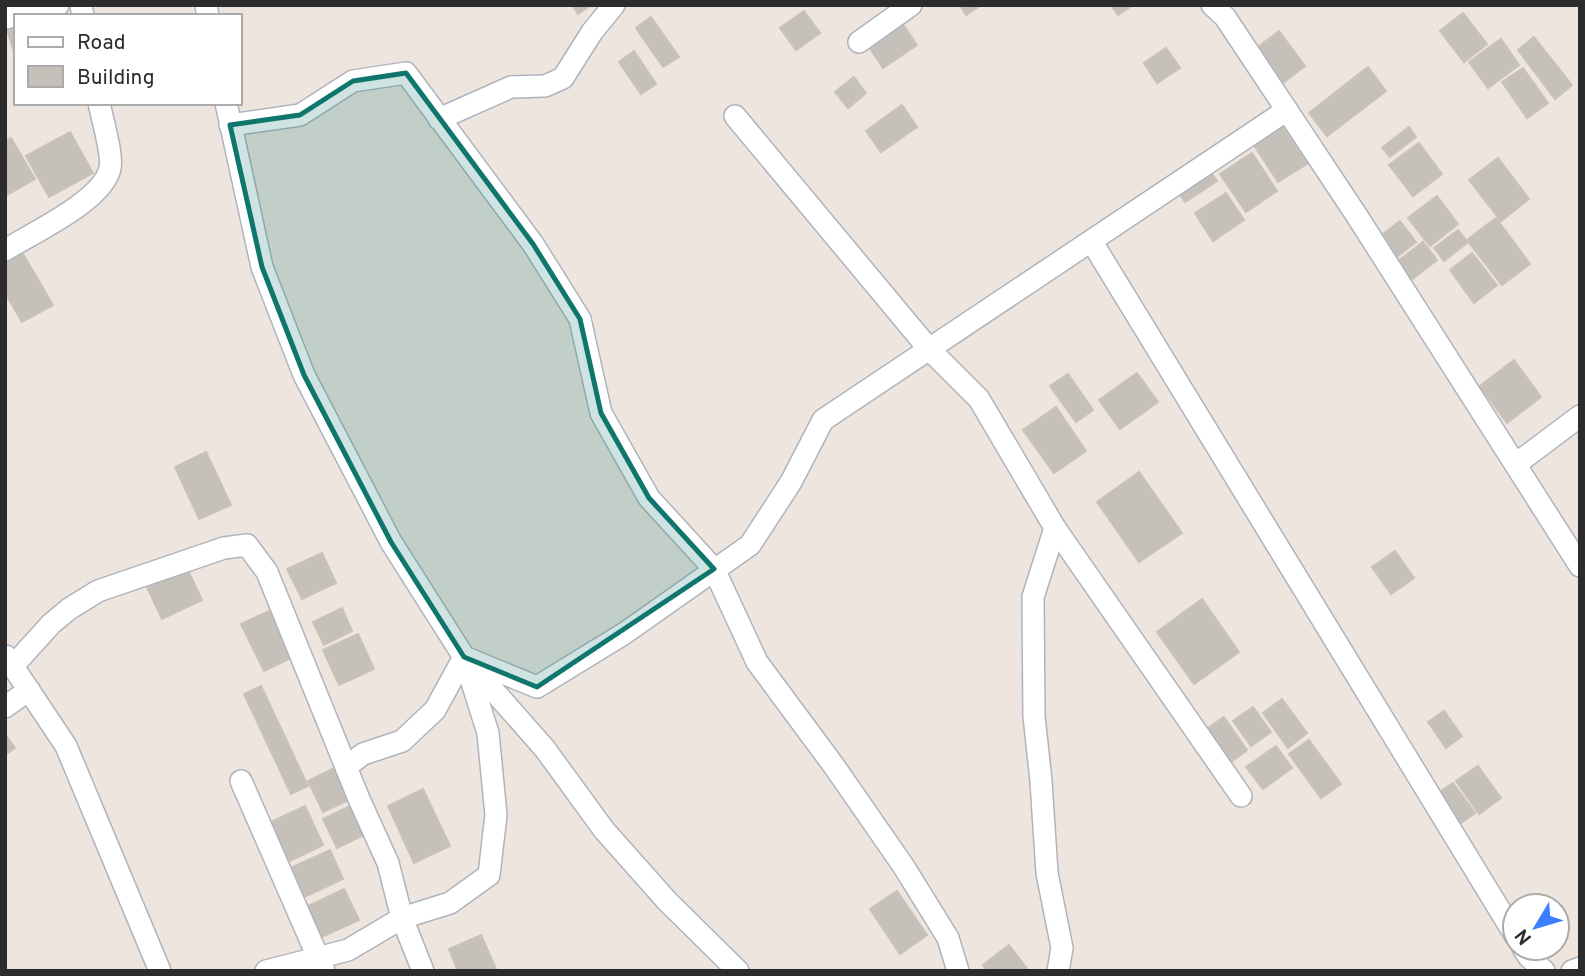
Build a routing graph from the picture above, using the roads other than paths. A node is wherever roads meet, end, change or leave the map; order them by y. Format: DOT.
graph roads {
  1 [pos="58,5"];
  2 [pos="614,5"];
  3 [pos="911,5"];
  4 [pos="1212,5"];
  5 [pos="21,14"];
  6 [pos="859,42"];
  7 [pos="99,105"];
  8 [pos="226,105"];
  9 [pos="1287,110"];
  10 [pos="735,116"];
  11 [pos="439,119"];
  12 [pos="230,125"];
  13 [pos="1092,242"];
  14 [pos="5,250"];
  15 [pos="929,349"];
  16 [pos="1580,416"];
  17 [pos="1516,464"];
  18 [pos="1055,528"];
  19 [pos="1580,566"];
  20 [pos="714,569"];
  21 [pos="464,657"];
  22 [pos="9,660"];
  23 [pos="29,690"];
  24 [pos="5,707"];
  25 [pos="346,766"];
  26 [pos="241,782"];
  27 [pos="1241,796"];
  28 [pos="1501,912"];
  29 [pos="402,918"];
  30 [pos="321,964"];
  31 [pos="1580,968"];
  32 [pos="160,971"];
  33 [pos="266,971"];
  34 [pos="423,971"];
  35 [pos="738,971"];
  36 [pos="958,971"];
  37 [pos="1058,971"];
  38 [pos="1572,971"];
  1 -- 5 [label="street"];
  2 -- 11 [label="street"];
  3 -- 6 [label="street"];
  4 -- 9 [label="street"];
  7 -- 14 [label="street"];
  8 -- 12 [label="street"];
  9 -- 13 [label="street"];
  9 -- 17 [label="street"];
  10 -- 15 [label="street"];
  11 -- 12 [label="street"];
  11 -- 20 [label="street"];
  12 -- 21 [label="street"];
  13 -- 15 [label="street"];
  13 -- 28 [label="street"];
  15 -- 18 [label="street"];
  15 -- 20 [label="street"];
  16 -- 17 [label="street"];
  17 -- 19 [label="street"];
  18 -- 27 [label="street"];
  18 -- 37 [label="street"];
  20 -- 21 [label="street"];
  20 -- 36 [label="street"];
  21 -- 25 [label="street"];
  21 -- 29 [label="street"];
  21 -- 35 [label="street"];
  22 -- 23 [label="street"];
  22 -- 25 [label="street"];
  23 -- 24 [label="street"];
  23 -- 32 [label="street"];
  25 -- 29 [label="street"];
  26 -- 30 [label="street"];
  29 -- 30 [label="street"];
  29 -- 34 [label="street"];
  30 -- 33 [label="street"];
  31 -- 38 [label="street"];
}
